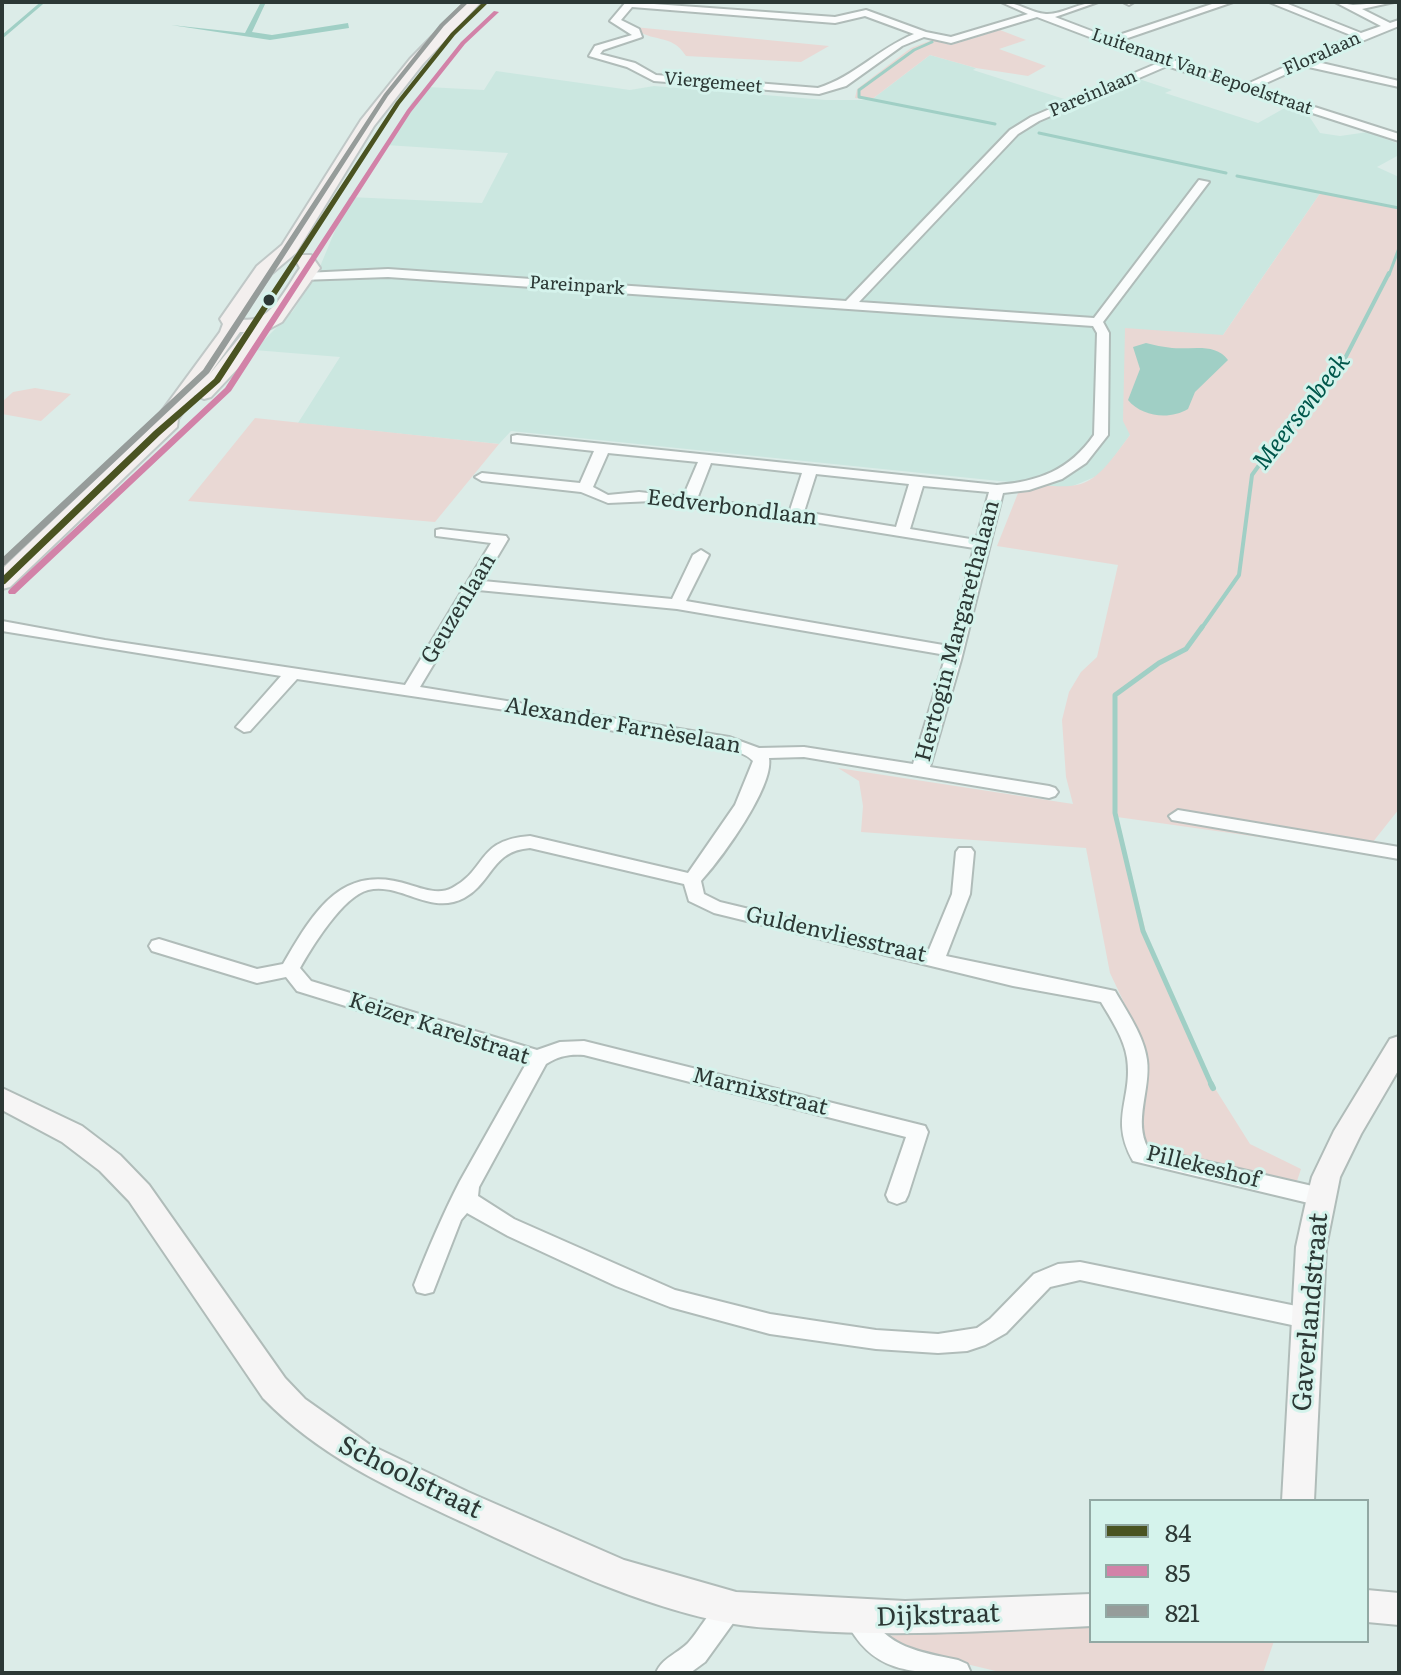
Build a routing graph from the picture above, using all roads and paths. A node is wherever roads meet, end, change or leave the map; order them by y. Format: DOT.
graph roads {
  1 [pos="474,2"];
  2 [pos="490,2"];
  3 [pos="1006,2"];
  4 [pos="1093,2"];
  5 [pos="1228,2"];
  6 [pos="1274,2"];
  7 [pos="1389,2"];
  8 [pos="630,3"];
  9 [pos="1346,4"];
  10 [pos="1042,15"];
  11 [pos="1394,24"];
  12 [pos="923,34"];
  13 [pos="1361,36"];
  14 [pos="1110,41"];
  15 [pos="1302,62"];
  16 [pos="1167,63"];
  17 [pos="1399,84"];
  18 [pos="1246,88"];
  19 [pos="1399,138"];
  20 [pos="1203,182"];
  21 [pos="279,259"];
  22 [pos="304,268"];
  23 [pos="849,305"];
  24 [pos="1097,322"];
  25 [pos="233,324"];
  26 [pos="258,327"];
  27 [pos="202,384"];
  28 [pos="517,439"];
  29 [pos="603,448"];
  30 [pos="706,459"];
  31 [pos="810,469"];
  32 [pos="482,477"];
  33 [pos="918,480"];
  34 [pos="585,488"];
  35 [pos="997,489"];
  36 [pos="689,501"];
  37 [pos="796,516"];
  38 [pos="902,531"];
  39 [pos="441,533"];
  40 [pos="982,545"];
  41 [pos="701,555"];
  42 [pos="2,582"];
  43 [pos="474,585"];
  44 [pos="677,604"];
  45 [pos="2,626"];
  46 [pos="955,652"];
  47 [pos="292,674"];
  48 [pos="410,690"];
  49 [pos="244,727"];
  50 [pos="757,753"];
  51 [pos="920,771"];
  52 [pos="1049,792"];
  53 [pos="1178,816"];
  54 [pos="965,852"];
  55 [pos="1399,853"];
  56 [pos="692,880"];
  57 [pos="159,946"];
  58 [pos="934,961"];
  59 [pos="290,969"];
  60 [pos="1399,1046"];
  61 [pos="539,1059"];
  62 [pos="2,1098"];
  63 [pos="897,1195"];
  64 [pos="1321,1197"];
  65 [pos="467,1198"];
  66 [pos="425,1285"];
  67 [pos="1306,1318"];
  68 [pos="1298,1499"];
  69 [pos="1369,1606"];
  70 [pos="731,1608"];
  71 [pos="1399,1609"];
  72 [pos="1089,1610"];
  73 [pos="858,1619"];
  74 [pos="669,1673"];
  75 [pos="958,1673"];
  1 -- 21 [label="main road"];
  2 -- 22 [label="main road"];
  3 -- 10 [label="street, Luitenant Van Eepoelstraat"];
  4 -- 10 [label="street, Viergemeet"];
  5 -- 14 [label="street"];
  6 -- 13 [label="street"];
  7 -- 9 [label="street"];
  8 -- 12 [label="street, Viergemeet"];
  8 -- 12 [label="street, Viergemeet"];
  9 -- 11 [label="street"];
  10 -- 12 [label="street, Viergemeet"];
  10 -- 14 [label="street, Luitenant Van Eepoelstraat"];
  11 -- 13 [label="street, Floralaan"];
  13 -- 15 [label="street, Floralaan"];
  14 -- 16 [label="street, Luitenant Van Eepoelstraat"];
  15 -- 17 [label="street"];
  15 -- 18 [label="street, Floralaan"];
  16 -- 18 [label="street, Luitenant Van Eepoelstraat"];
  16 -- 23 [label="street, Pareinlaan"];
  18 -- 19 [label="street, Luitenant Van Eepoelstraat"];
  20 -- 24 [label="street"];
  21 -- 22 [label="main road"];
  21 -- 25 [label="main road"];
  22 -- 23 [label="street, Pareinpark"];
  22 -- 26 [label="main road"];
  23 -- 24 [label="street, Pareinpark"];
  24 -- 35 [label="street, Hertogin Margarethalaan"];
  25 -- 26 [label="main road"];
  25 -- 27 [label="main road"];
  26 -- 27 [label="main road"];
  27 -- 42 [label="main road"];
  28 -- 29 [label="street"];
  29 -- 30 [label="street"];
  29 -- 34 [label="street"];
  30 -- 31 [label="street"];
  30 -- 36 [label="street"];
  31 -- 33 [label="street"];
  31 -- 37 [label="street"];
  32 -- 34 [label="street, Eedverbondlaan"];
  33 -- 35 [label="street"];
  33 -- 38 [label="street"];
  34 -- 36 [label="street, Eedverbondlaan"];
  35 -- 40 [label="street, Hertogin Margarethalaan"];
  36 -- 37 [label="street, Eedverbondlaan"];
  37 -- 38 [label="street, Eedverbondlaan"];
  38 -- 40 [label="street, Eedverbondlaan"];
  39 -- 43 [label="street, Geuzenlaan"];
  40 -- 46 [label="street, Hertogin Margarethalaan"];
  41 -- 44 [label="street"];
  43 -- 44 [label="street"];
  43 -- 48 [label="street, Geuzenlaan"];
  44 -- 46 [label="street"];
  45 -- 47 [label="street, Alexander Farnèselaan"];
  46 -- 51 [label="street, Hertogin Margarethalaan"];
  47 -- 48 [label="street, Alexander Farnèselaan"];
  47 -- 49 [label="street"];
  48 -- 50 [label="street, Alexander Farnèselaan"];
  50 -- 51 [label="street, Alexander Farnèselaan"];
  50 -- 56 [label="street"];
  51 -- 52 [label="street, Alexander Farnèselaan"];
  53 -- 55 [label="street"];
  54 -- 58 [label="street, Guldenvliesstraat"];
  56 -- 58 [label="street, Guldenvliesstraat"];
  56 -- 59 [label="street"];
  57 -- 59 [label="street"];
  58 -- 64 [label="street, Pillekeshof"];
  59 -- 61 [label="street, Keizer Karelstraat"];
  60 -- 64 [label="main road, Gaverlandstraat"];
  61 -- 63 [label="street, Marnixstraat"];
  61 -- 65 [label="street, Keizer Karelstraat"];
  62 -- 70 [label="main road, Schoolstraat"];
  64 -- 67 [label="main road, Gaverlandstraat"];
  65 -- 66 [label="street, Keizer Karelstraat"];
  65 -- 67 [label="street"];
  67 -- 68 [label="main road, Gaverlandstraat"];
  69 -- 71 [label="main road"];
  70 -- 73 [label="main road, Schoolstraat"];
  70 -- 74 [label="street"];
  72 -- 73 [label="main road, Dijkstraat"];
  73 -- 75 [label="street, Dijkstraat"];
}
